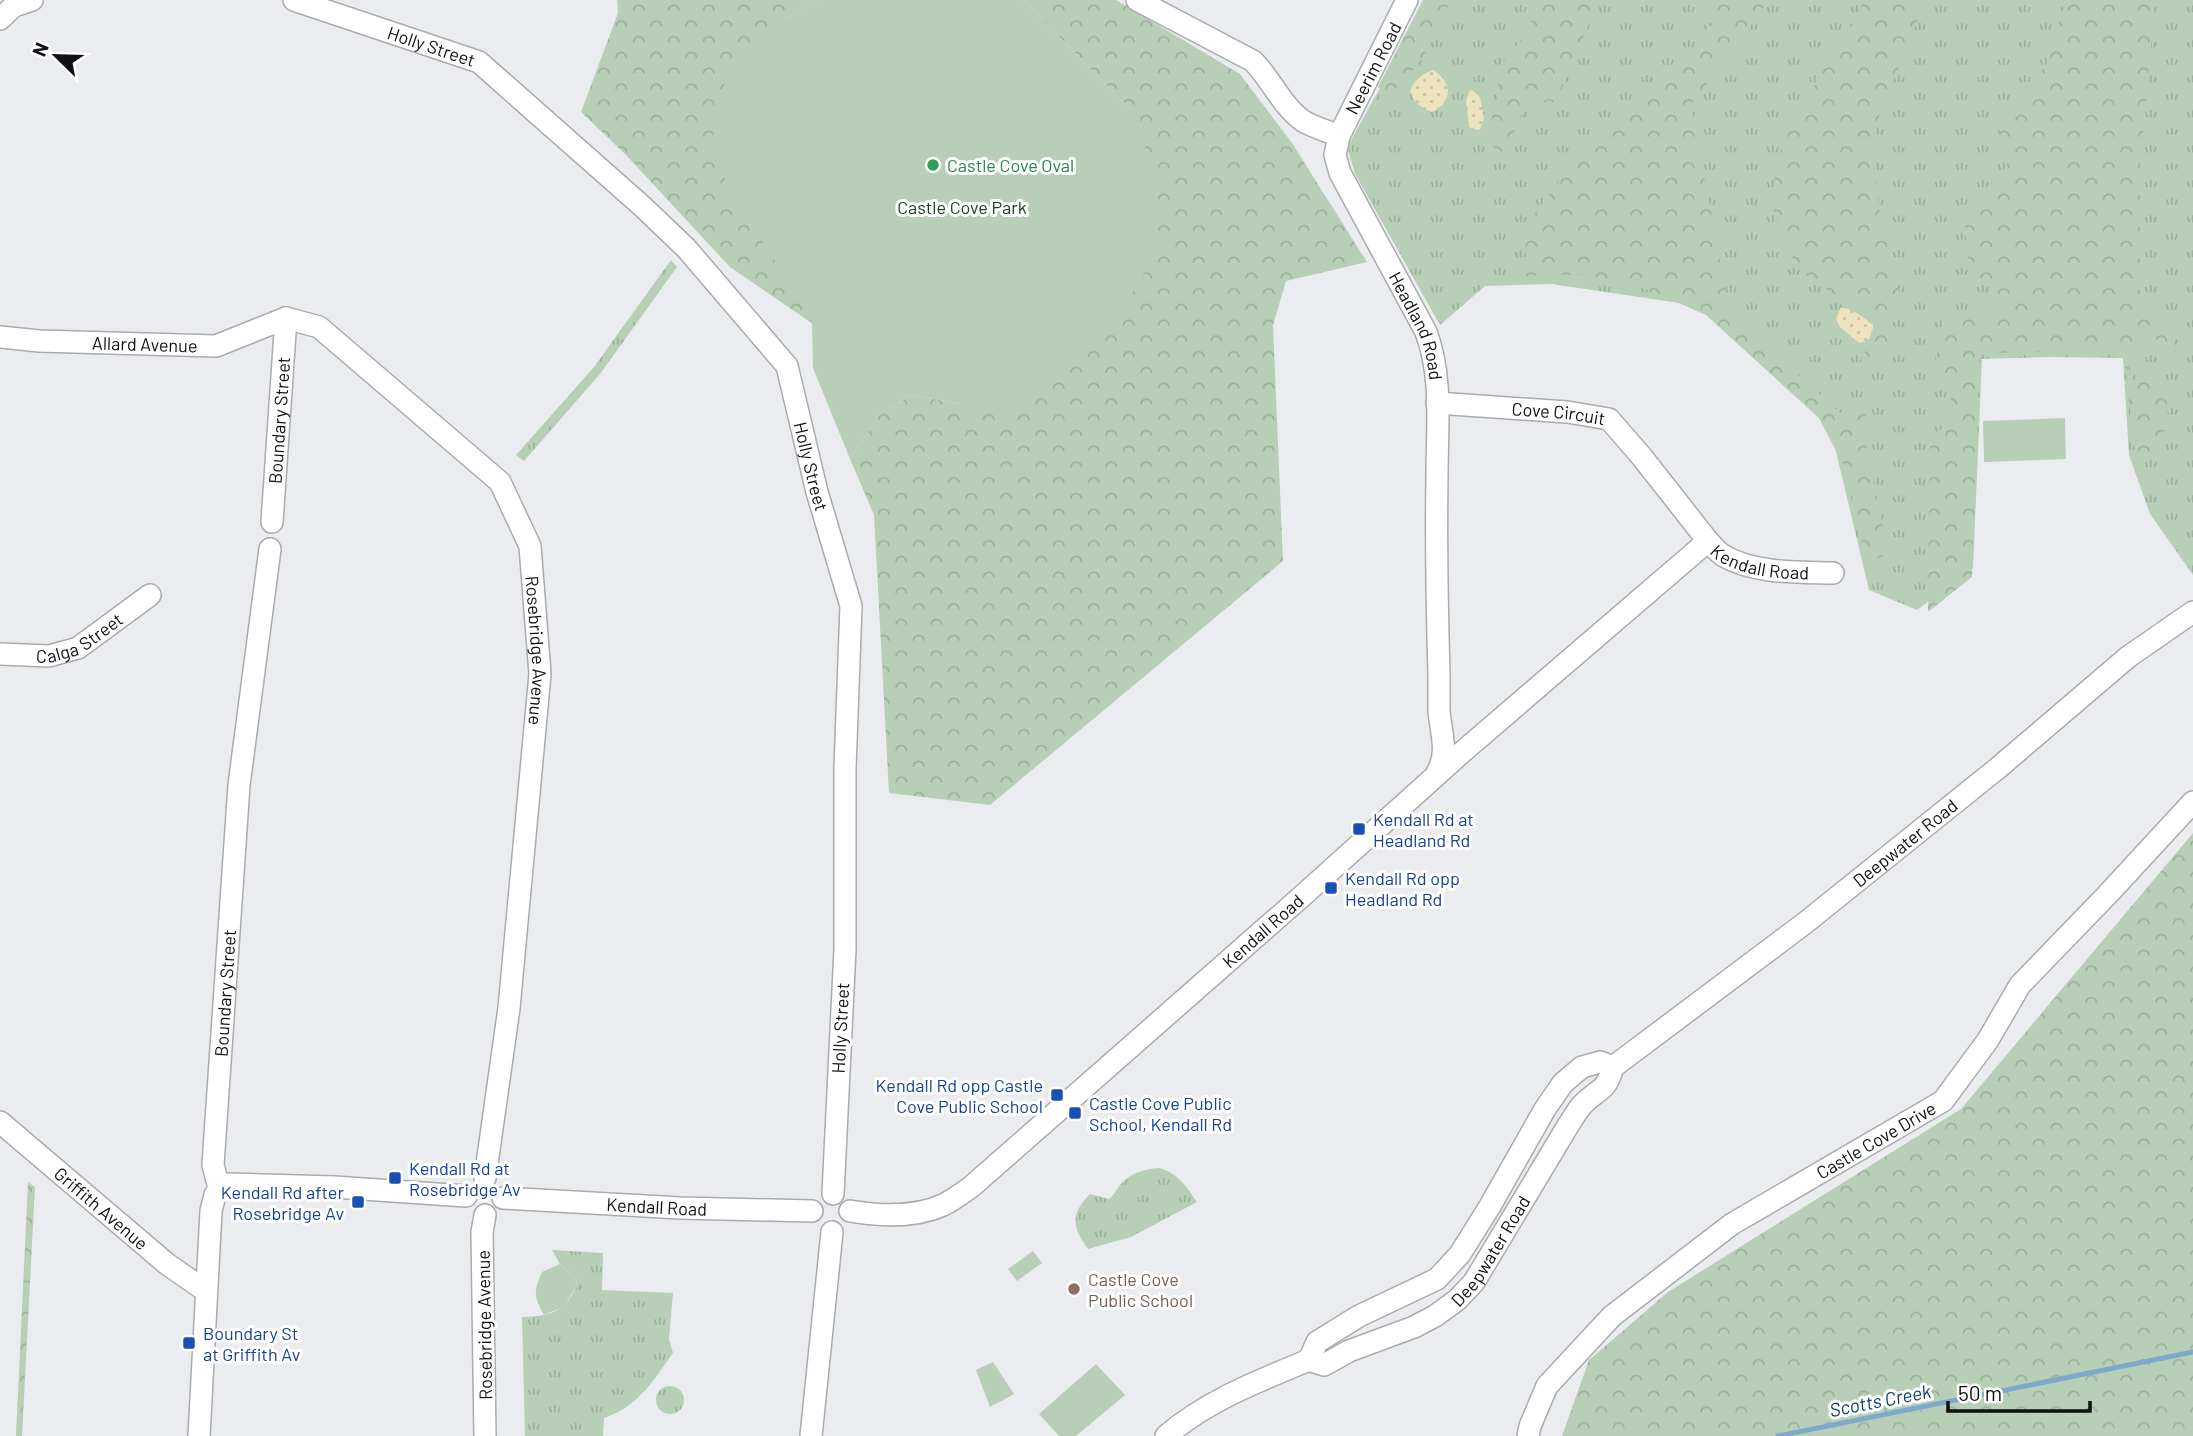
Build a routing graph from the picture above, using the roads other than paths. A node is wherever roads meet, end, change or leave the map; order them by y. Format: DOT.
graph roads {
  1 [pos="32,0"];
  2 [pos="294,0"];
  3 [pos="1137,0"];
  4 [pos="1408,0"];
  5 [pos="0,19"];
  6 [pos="1339,136"];
  7 [pos="286,318"];
  8 [pos="0,337"];
  9 [pos="1437,403"];
  10 [pos="272,522"];
  11 [pos="1708,541"];
  12 [pos="270,549"];
  13 [pos="1833,573"];
  14 [pos="150,595"];
  15 [pos="2193,612"];
  16 [pos="0,654"];
  17 [pos="1434,778"];
  18 [pos="2193,802"];
  19 [pos="1613,1067"];
  20 [pos="2,1128"];
  21 [pos="485,1178"];
  22 [pos="219,1188"];
  23 [pos="833,1194"];
  24 [pos="466,1196"];
  25 [pos="503,1198"];
  26 [pos="812,1211"];
  27 [pos="850,1212"];
  28 [pos="485,1215"];
  29 [pos="832,1232"];
  30 [pos="206,1291"];
  31 [pos="1309,1360"];
  32 [pos="199,1436"];
  33 [pos="485,1436"];
  34 [pos="811,1436"];
  35 [pos="1166,1436"];
  36 [pos="1528,1436"];
  1 -- 5 [label="street"];
  2 -- 23 [label="street, Holly Street"];
  3 -- 6 [label="street"];
  4 -- 6 [label="street, Neerim Road"];
  6 -- 9 [label="street, Headland Road"];
  7 -- 8 [label="street, Allard Avenue"];
  7 -- 10 [label="street, Boundary Street"];
  7 -- 21 [label="street, Rosebridge Avenue"];
  9 -- 11 [label="street, Cove Circuit"];
  9 -- 17 [label="street, Headland Road"];
  11 -- 13 [label="street, Kendall Road"];
  11 -- 17 [label="street, Kendall Road"];
  12 -- 22 [label="street, Boundary Street"];
  14 -- 16 [label="street, Calga Street"];
  15 -- 19 [label="street, Deepwater Road"];
  17 -- 27 [label="street, Kendall Road"];
  18 -- 36 [label="street, Castle Cove Drive"];
  19 -- 31 [label="street, Deepwater Road"];
  19 -- 31 [label="street, Deepwater Road"];
  20 -- 30 [label="street, Griffith Avenue"];
  21 -- 24 [label="street"];
  21 -- 25 [label="street"];
  22 -- 24 [label="street"];
  22 -- 30 [label="street, Boundary Street"];
  23 -- 26 [label="street"];
  23 -- 27 [label="street"];
  24 -- 28 [label="street"];
  25 -- 26 [label="street, Kendall Road"];
  25 -- 28 [label="street"];
  26 -- 29 [label="street"];
  27 -- 29 [label="street"];
  28 -- 33 [label="street, Rosebridge Avenue"];
  29 -- 34 [label="street"];
  30 -- 32 [label="street, Boundary Street"];
  31 -- 35 [label="street, Deepwater Road"];
}
